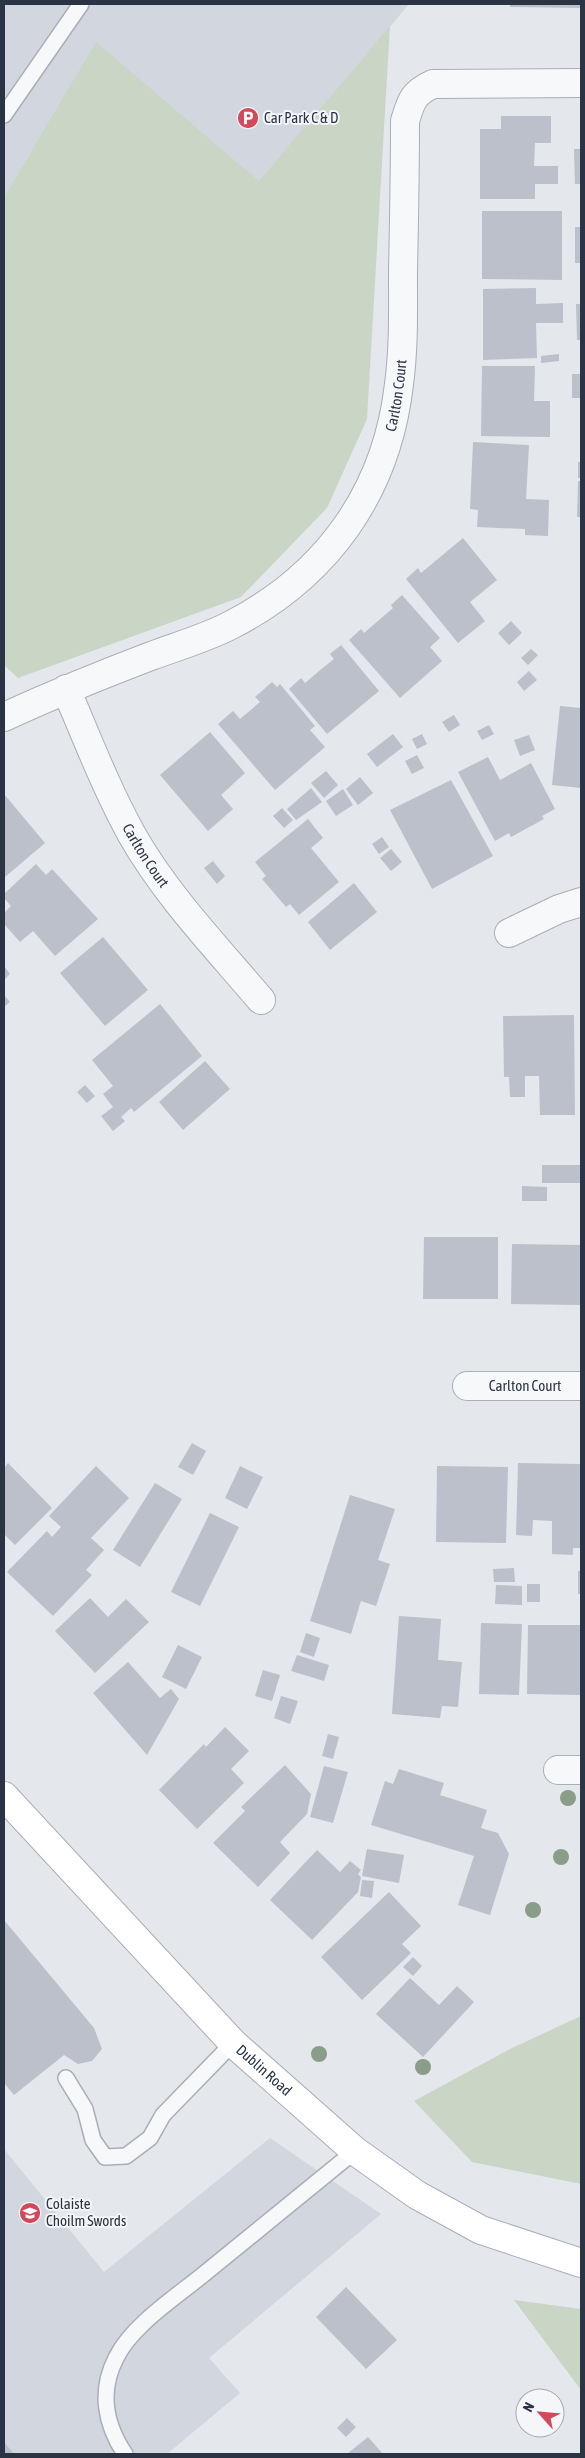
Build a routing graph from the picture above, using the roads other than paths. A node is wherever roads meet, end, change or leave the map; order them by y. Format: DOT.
graph roads {
  1 [pos="81,4"];
  2 [pos="581,83"];
  3 [pos="4,115"];
  4 [pos="66,689"];
  5 [pos="4,717"];
  6 [pos="581,902"];
  7 [pos="510,933"];
  8 [pos="261,1000"];
  9 [pos="467,1386"];
  10 [pos="581,1386"];
  11 [pos="4,1796"];
  12 [pos="233,2044"];
  13 [pos="66,2078"];
  14 [pos="355,2151"];
  15 [pos="581,2264"];
  16 [pos="125,2454"];
  1 -- 3 [label="lane"];
  2 -- 4 [label="street, Carlton Court"];
  4 -- 5 [label="street, Carlton Court"];
  4 -- 8 [label="street, Carlton Court"];
  6 -- 7 [label="street"];
  9 -- 10 [label="street, Carlton Court"];
  11 -- 12 [label="main road, Dublin Road"];
  12 -- 13 [label="lane"];
  12 -- 14 [label="main road, Dublin Road"];
  14 -- 15 [label="main road, Dublin Road"];
  14 -- 16 [label="lane"];
}
